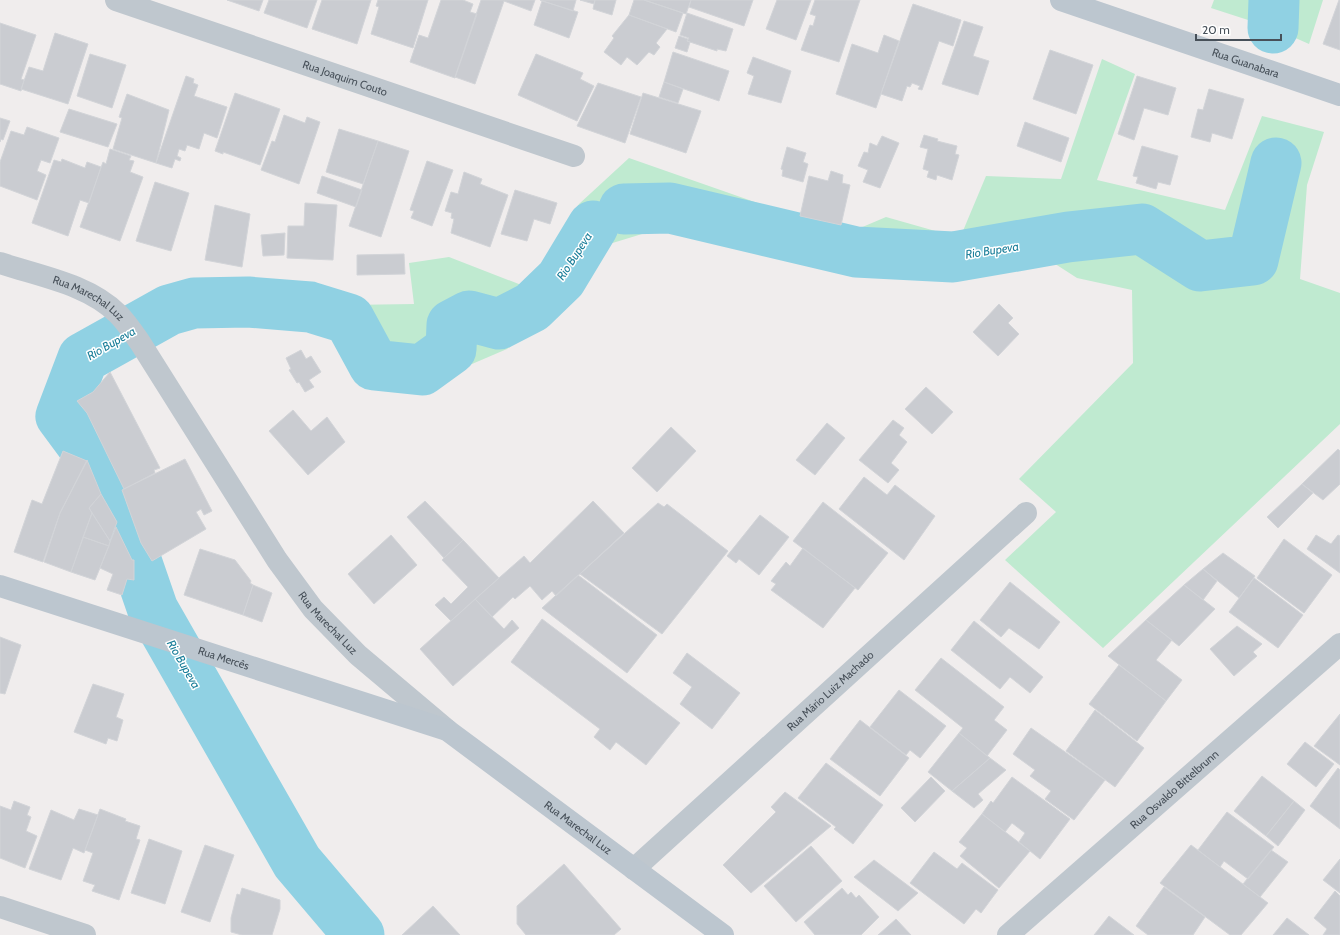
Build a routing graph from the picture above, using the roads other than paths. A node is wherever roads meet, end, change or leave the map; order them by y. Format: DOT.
graph roads {
  1 [pos="116,0"];
  2 [pos="1061,0"];
  3 [pos="1340,95"];
  4 [pos="574,156"];
  5 [pos="0,263"];
  6 [pos="1026,513"];
  7 [pos="0,586"];
  8 [pos="1340,644"];
  9 [pos="447,730"];
  10 [pos="634,869"];
  11 [pos="0,907"];
  12 [pos="85,935"];
  13 [pos="723,935"];
  14 [pos="1008,935"];
  1 -- 4 [label="street, Rua Joaquim Couto"];
  2 -- 3 [label="main road, Rua Guanabara"];
  5 -- 9 [label="street, Rua Marechal Luz"];
  6 -- 10 [label="street, Rua Mário Luiz Machado"];
  7 -- 9 [label="main road, Rua Mercês"];
  8 -- 14 [label="street, Rua Osvaldo Bittelbrunn"];
  9 -- 10 [label="main road, Rua Marechal Luz"];
  10 -- 13 [label="main road, Rua Marechal Luz"];
  11 -- 12 [label="street"];
}
